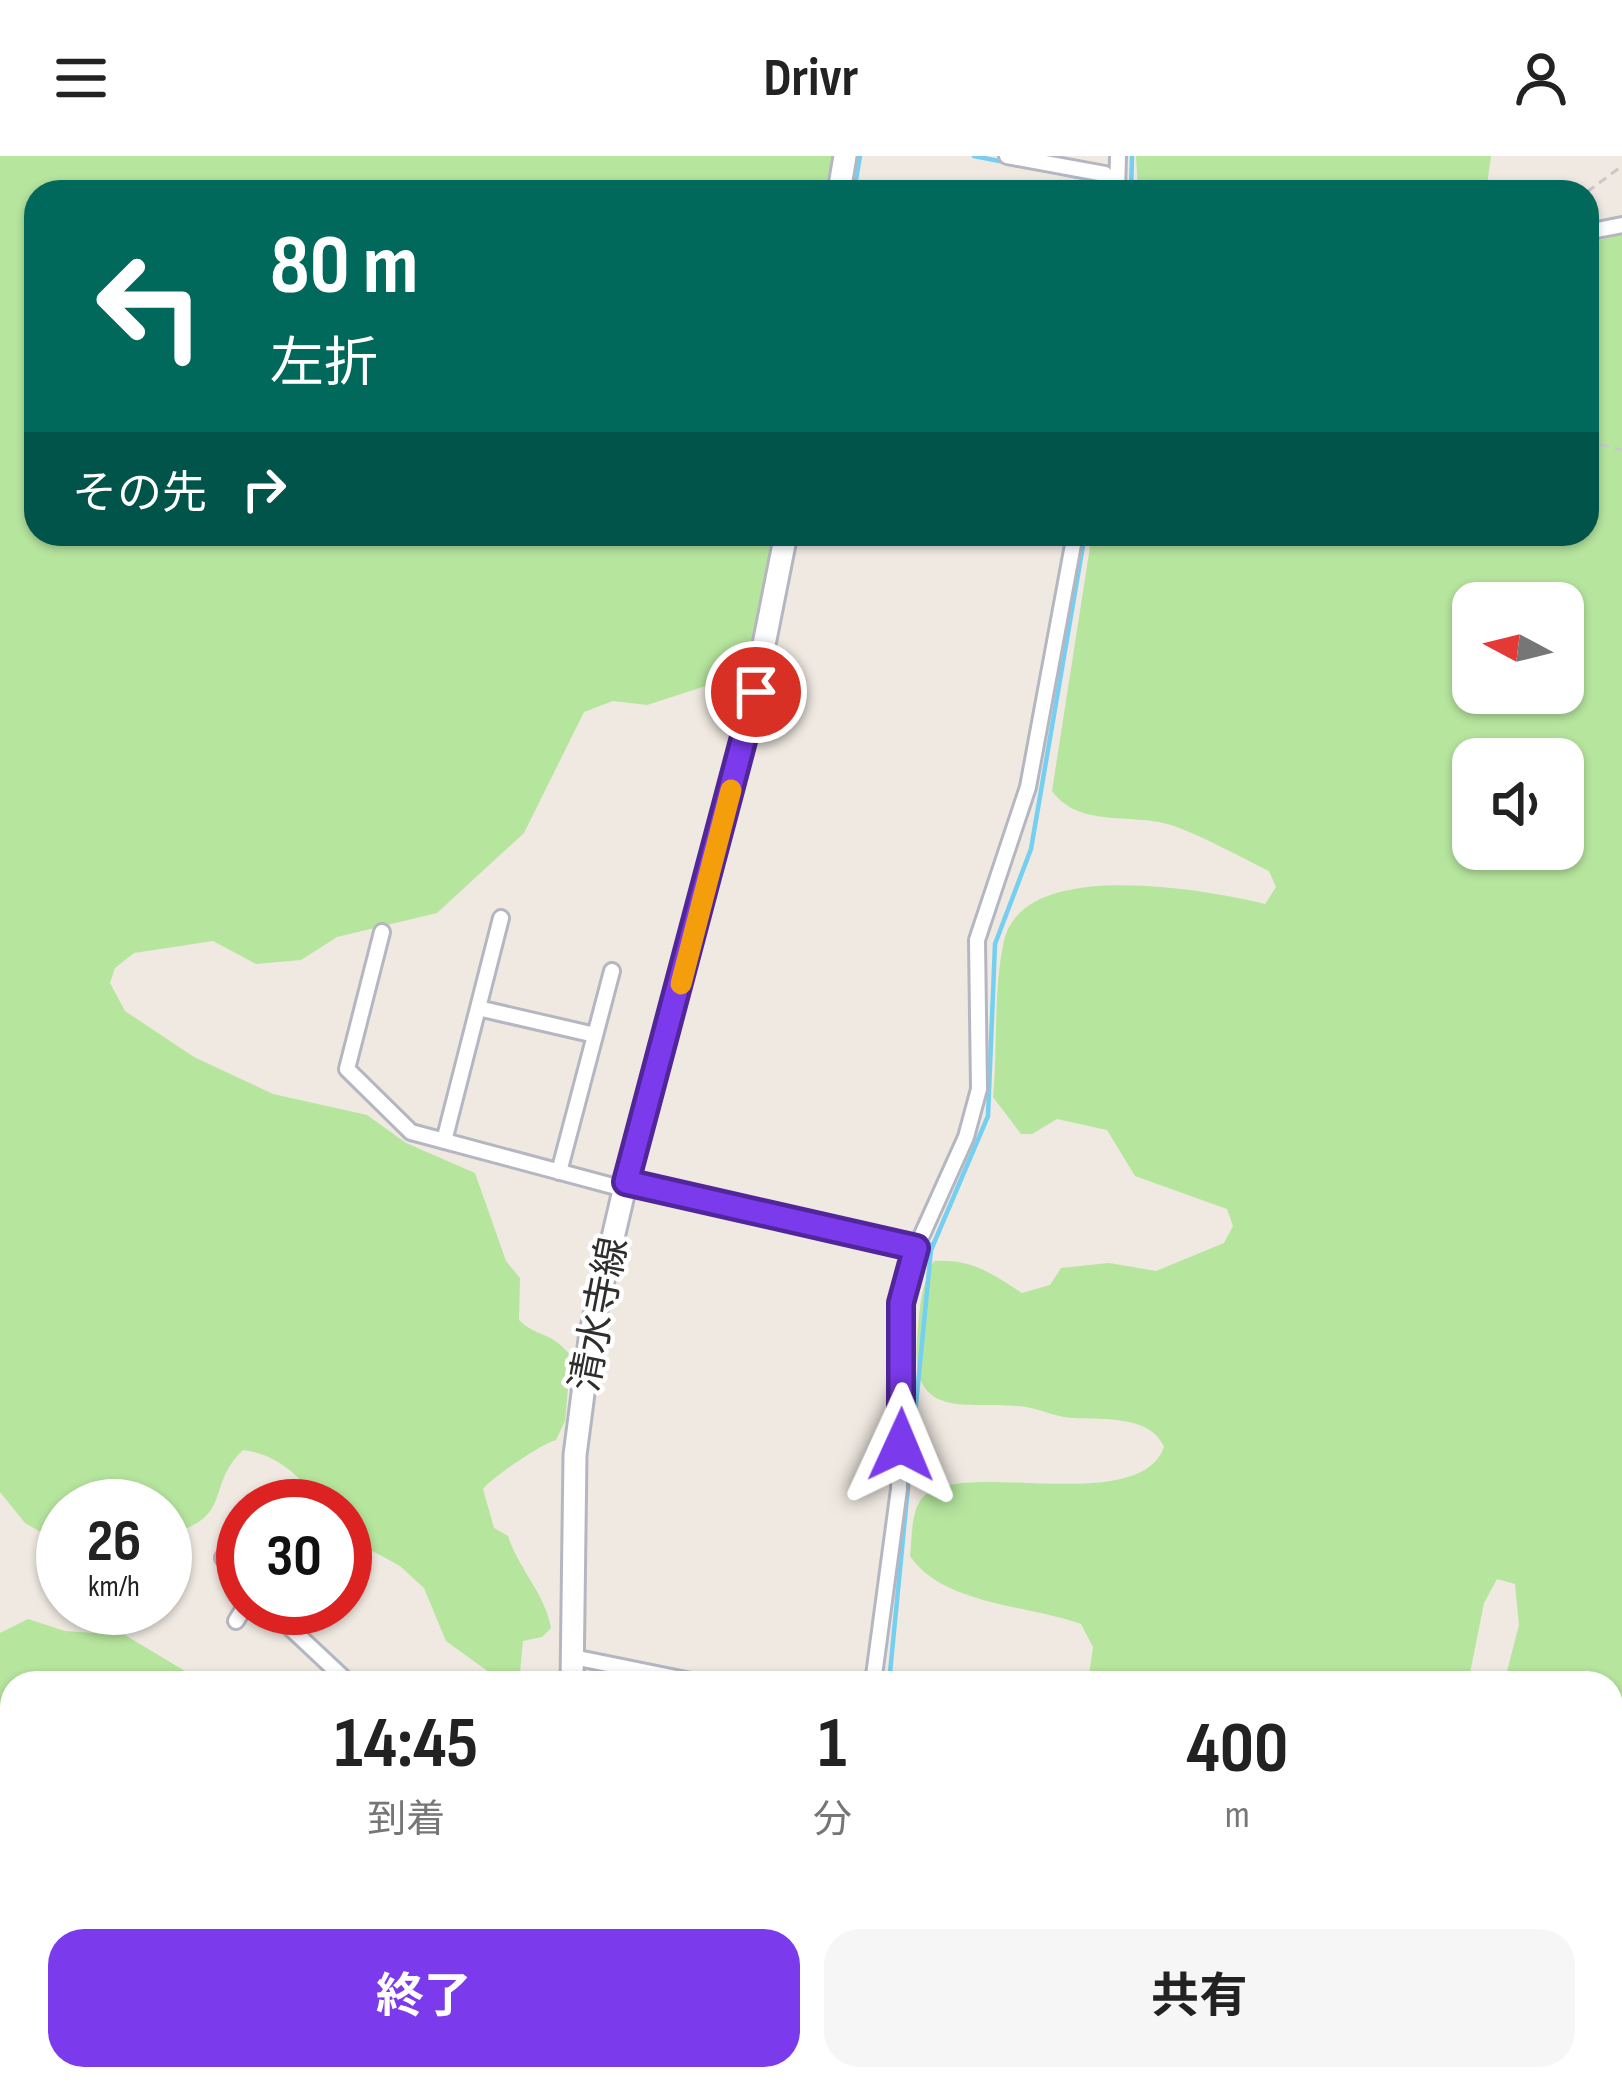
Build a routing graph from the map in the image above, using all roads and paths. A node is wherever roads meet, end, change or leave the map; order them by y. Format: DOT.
graph roads {
  1 [pos="1007,156"];
  2 [pos="1109,180"];
  3 [pos="784,546"];
  4 [pos="1073,546"];
  5 [pos="501,918"];
  6 [pos="382,932"];
  7 [pos="612,971"];
  8 [pos="478,1008"];
  9 [pos="595,1035"];
  10 [pos="444,1141"];
  11 [pos="559,1172"];
  12 [pos="625,1186"];
  13 [pos="916,1248"];
  14 [pos="298,1635"];
  15 [pos="573,1657"];
  16 [pos="336,1671"];
  17 [pos="572,1671"];
  18 [pos="642,1671"];
  19 [pos="875,1671"];
  1 -- 2 [label="street"];
  3 -- 12 [label="main road, 清水寺線"];
  4 -- 13 [label="street"];
  5 -- 8 [label="street"];
  6 -- 10 [label="street"];
  7 -- 9 [label="street"];
  8 -- 9 [label="street"];
  8 -- 10 [label="street"];
  9 -- 11 [label="street"];
  10 -- 11 [label="street"];
  11 -- 12 [label="street"];
  12 -- 13 [label="street"];
  12 -- 15 [label="main road, 清水寺線"];
  13 -- 19 [label="street"];
  14 -- 16 [label="street"];
  15 -- 17 [label="main road, 清水寺線"];
  15 -- 18 [label="street"];
}
